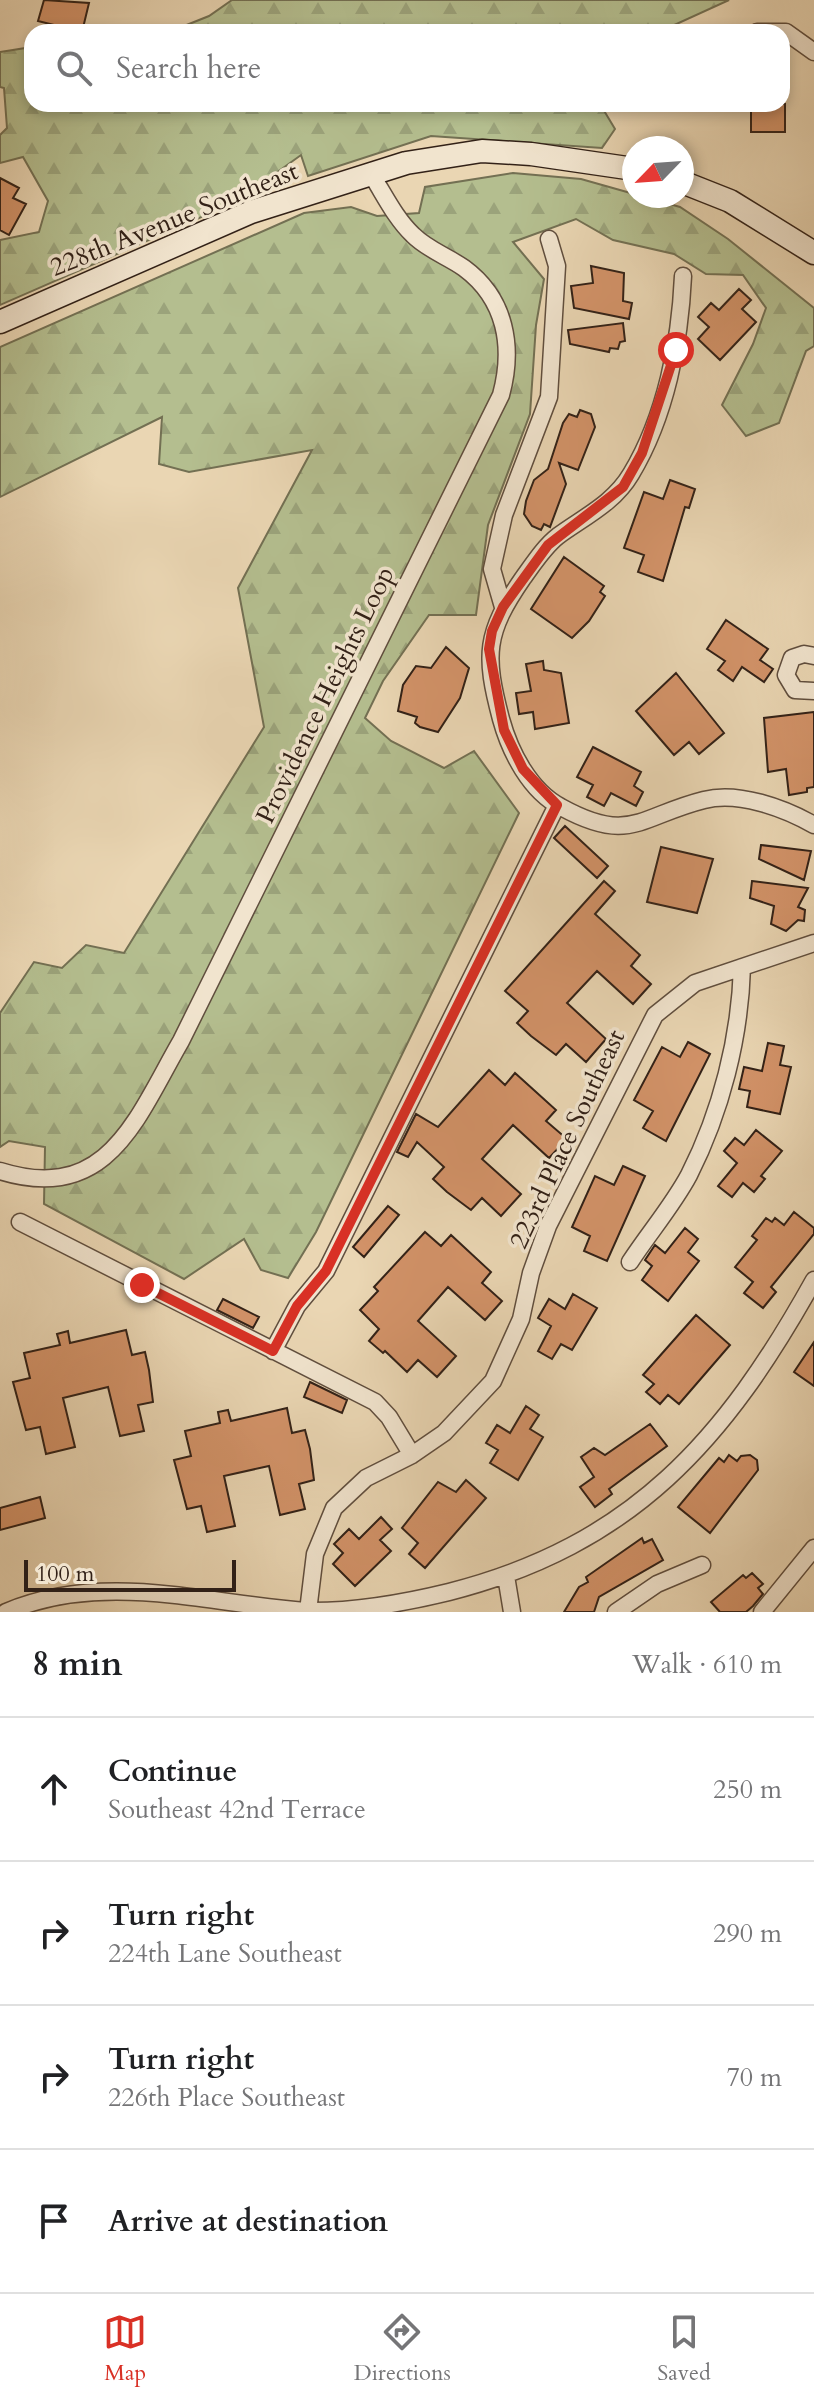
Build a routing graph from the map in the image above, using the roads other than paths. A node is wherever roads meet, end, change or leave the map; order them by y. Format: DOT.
graph roads {
  1 [pos="790,35"];
  2 [pos="814,52"];
  3 [pos="622,167"];
  4 [pos="371,174"];
  5 [pos="694,187"];
  6 [pos="549,239"];
  7 [pos="814,253"];
  8 [pos="683,276"];
  9 [pos="0,322"];
  10 [pos="503,607"];
  11 [pos="814,656"];
  12 [pos="814,691"];
  13 [pos="557,805"];
  14 [pos="814,825"];
  15 [pos="814,943"];
  16 [pos="742,967"];
  17 [pos="0,1171"];
  18 [pos="20,1222"];
  19 [pos="630,1262"];
  20 [pos="814,1280"];
  21 [pos="273,1351"];
  22 [pos="412,1455"];
  23 [pos="814,1548"];
  24 [pos="702,1565"];
  25 [pos="506,1576"];
  26 [pos="308,1611"];
  27 [pos="6,1612"];
  28 [pos="512,1612"];
  29 [pos="616,1612"];
  30 [pos="762,1612"];
  1 -- 2 [label="street"];
  3 -- 4 [label="main road, 228th Avenue Southeast"];
  4 -- 9 [label="main road, 228th Avenue Southeast"];
  4 -- 17 [label="street, Providence Heights Loop"];
  5 -- 7 [label="main road"];
  6 -- 10 [label="street"];
  8 -- 10 [label="street"];
  10 -- 13 [label="street"];
  11 -- 12 [label="street"];
  13 -- 14 [label="street"];
  13 -- 21 [label="street"];
  15 -- 16 [label="street, 223rd Place Southeast"];
  16 -- 19 [label="street"];
  16 -- 22 [label="street, 223rd Place Southeast"];
  18 -- 21 [label="street"];
  20 -- 25 [label="street"];
  21 -- 22 [label="street"];
  22 -- 26 [label="street, 223rd Place Southeast"];
  23 -- 30 [label="street"];
  24 -- 29 [label="street"];
  25 -- 26 [label="street"];
  25 -- 28 [label="street"];
  26 -- 27 [label="street"];
}
